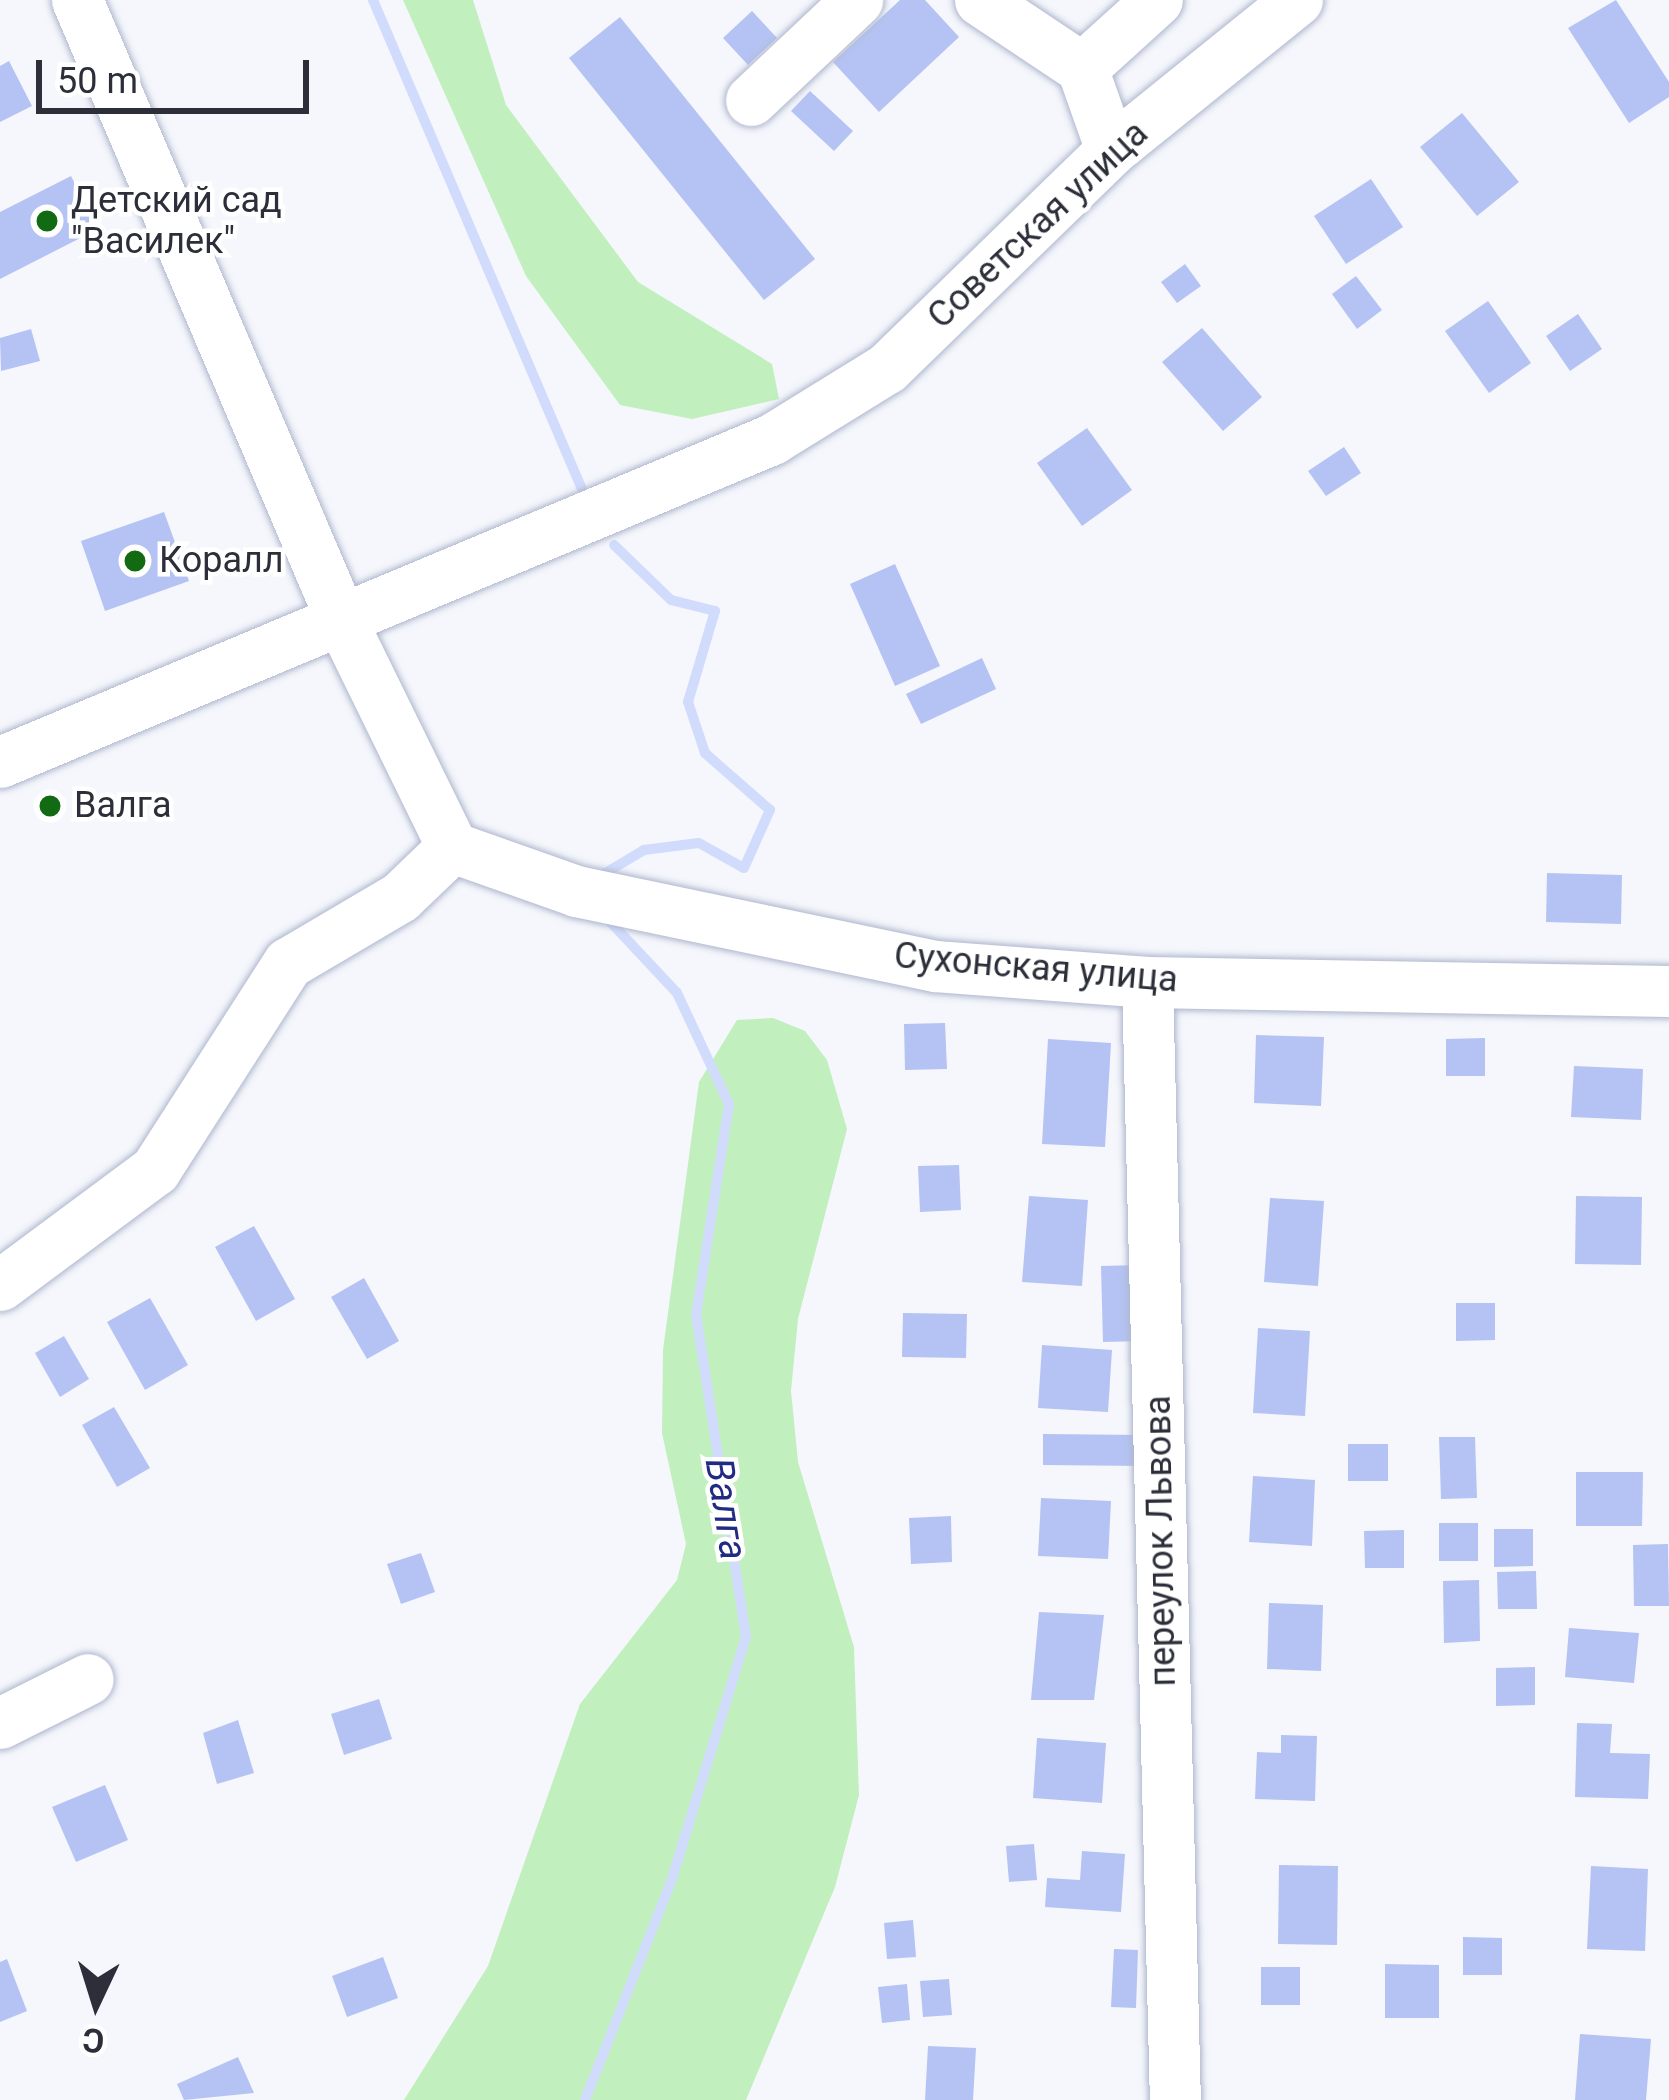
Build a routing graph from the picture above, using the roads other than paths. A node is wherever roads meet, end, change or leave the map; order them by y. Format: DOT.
graph roads {
  1 [pos="77,0"];
  2 [pos="857,0"];
  3 [pos="980,0"];
  4 [pos="1157,0"];
  5 [pos="1297,0"];
  6 [pos="1082,68"];
  7 [pos="751,100"];
  8 [pos="1111,150"];
  9 [pos="342,622"];
  10 [pos="0,762"];
  11 [pos="452,848"];
  12 [pos="1147,982"];
  13 [pos="1669,991"];
  14 [pos="0,1285"];
  15 [pos="88,1679"];
  16 [pos="0,1723"];
  17 [pos="1175,2100"];
  1 -- 9 [label="street"];
  2 -- 7 [label="street"];
  3 -- 6 [label="street"];
  4 -- 6 [label="street"];
  5 -- 8 [label="street, Советская улица"];
  6 -- 8 [label="street"];
  8 -- 9 [label="street, Советская улица"];
  9 -- 10 [label="street, Советская улица"];
  9 -- 11 [label="street"];
  11 -- 12 [label="street, Сухонская улица"];
  11 -- 14 [label="street"];
  12 -- 13 [label="street, Сухонская улица"];
  12 -- 17 [label="street, переулок Львова"];
  15 -- 16 [label="street"];
}
